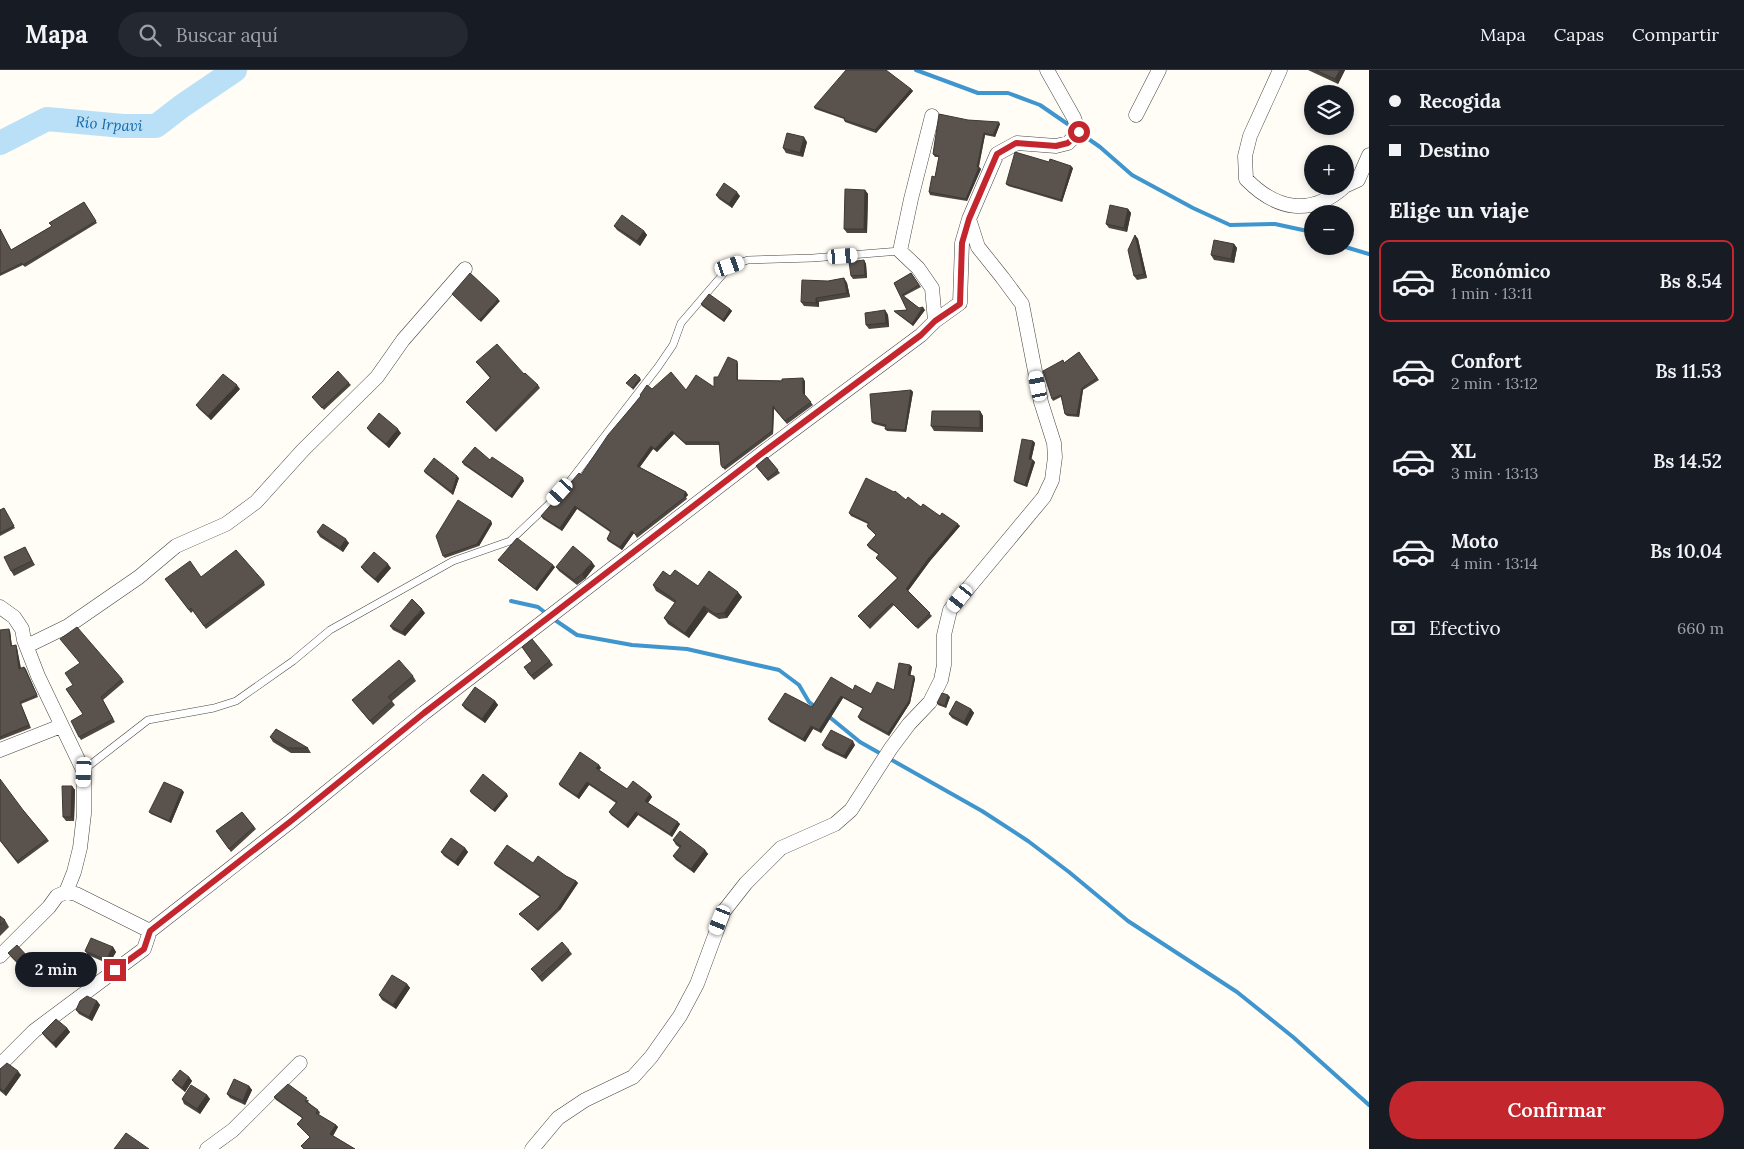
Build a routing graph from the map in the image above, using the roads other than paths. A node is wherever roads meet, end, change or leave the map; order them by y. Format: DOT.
graph roads {
  1 [pos="1047,70"];
  2 [pos="1159,70"];
  3 [pos="1280,70"];
  4 [pos="1136,115"];
  5 [pos="932,116"];
  6 [pos="1369,155"];
  7 [pos="1354,182"];
  8 [pos="1334,195"];
  9 [pos="969,219"];
  10 [pos="900,251"];
  11 [pos="465,269"];
  12 [pos="935,321"];
  13 [pos="0,607"];
  14 [pos="27,646"];
  15 [pos="62,726"];
  16 [pos="0,750"];
  17 [pos="84,772"];
  18 [pos="66,892"];
  19 [pos="150,931"];
  20 [pos="0,956"];
  21 [pos="300,1063"];
  22 [pos="0,1065"];
  23 [pos="207,1149"];
  24 [pos="532,1149"];
  1 -- 9 [label="street"];
  2 -- 4 [label="street"];
  3 -- 8 [label="street"];
  5 -- 10 [label="street"];
  6 -- 7 [label="street"];
  9 -- 12 [label="street"];
  9 -- 24 [label="street"];
  10 -- 12 [label="street"];
  10 -- 17 [label="lane"];
  11 -- 14 [label="street"];
  12 -- 19 [label="street"];
  13 -- 14 [label="street"];
  14 -- 15 [label="street"];
  15 -- 16 [label="street"];
  15 -- 17 [label="street"];
  17 -- 18 [label="street"];
  18 -- 19 [label="street"];
  18 -- 20 [label="street"];
  19 -- 22 [label="street"];
  21 -- 23 [label="street"];
}
